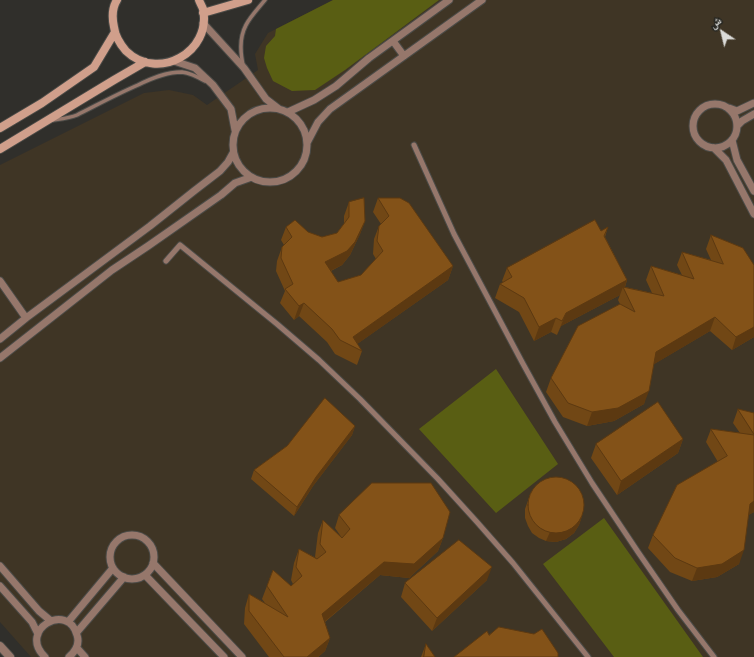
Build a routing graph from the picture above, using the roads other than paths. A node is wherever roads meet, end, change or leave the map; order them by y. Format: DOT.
graph roads {
  1 [pos="117,0"];
  2 [pos="199,0"];
  3 [pos="248,0"];
  4 [pos="265,0"];
  5 [pos="449,0"];
  6 [pos="482,0"];
  7 [pos="203,13"];
  8 [pos="203,23"];
  9 [pos="114,32"];
  10 [pos="393,41"];
  11 [pos="404,56"];
  12 [pos="174,61"];
  13 [pos="145,62"];
  14 [pos="244,68"];
  15 [pos="213,85"];
  16 [pos="754,103"];
  17 [pos="727,108"];
  18 [pos="279,109"];
  19 [pos="288,112"];
  20 [pos="754,114"];
  21 [pos="46,122"];
  22 [pos="737,126"];
  23 [pos="0,128"];
  24 [pos="236,130"];
  25 [pos="732,140"];
  26 [pos="307,143"];
  27 [pos="414,145"];
  28 [pos="714,148"];
  29 [pos="0,149"];
  30 [pos="233,153"];
  31 [pos="249,178"];
  32 [pos="754,191"];
  33 [pos="754,214"];
  34 [pos="105,259"];
  35 [pos="166,261"];
  36 [pos="112,270"];
  37 [pos="0,281"];
  38 [pos="26,318"];
  39 [pos="0,339"];
  40 [pos="0,358"];
  41 [pos="153,563"];
  42 [pos="0,566"];
  43 [pos="113,568"];
  44 [pos="145,575"];
  45 [pos="124,577"];
  46 [pos="0,586"];
  47 [pos="51,620"];
  48 [pos="68,622"];
  49 [pos="77,632"];
  50 [pos="38,634"];
  51 [pos="0,646"];
  52 [pos="77,648"];
  53 [pos="10,657"];
  54 [pos="45,657"];
  55 [pos="70,657"];
  56 [pos="85,657"];
  57 [pos="224,657"];
  58 [pos="242,657"];
  59 [pos="588,657"];
  60 [pos="714,657"];
  1 -- 9 [label="main road"];
  2 -- 7 [label="main road"];
  3 -- 7 [label="main road"];
  4 -- 14 [label="lane"];
  5 -- 10 [label="street"];
  6 -- 11 [label="street"];
  7 -- 8 [label="main road"];
  8 -- 12 [label="main road"];
  8 -- 14 [label="street"];
  9 -- 13 [label="main road"];
  9 -- 23 [label="main road"];
  10 -- 11 [label="street"];
  10 -- 19 [label="street"];
  11 -- 26 [label="street"];
  12 -- 13 [label="main road"];
  12 -- 15 [label="street"];
  13 -- 21 [label="main road"];
  14 -- 18 [label="street"];
  15 -- 21 [label="lane"];
  15 -- 24 [label="street"];
  16 -- 17 [label="street"];
  17 -- 22 [label="street"];
  17 -- 28 [label="street"];
  18 -- 19 [label="street"];
  18 -- 24 [label="street"];
  19 -- 26 [label="street"];
  20 -- 22 [label="street"];
  21 -- 29 [label="main road"];
  22 -- 25 [label="street"];
  24 -- 30 [label="street"];
  25 -- 28 [label="street"];
  25 -- 32 [label="street"];
  26 -- 31 [label="street"];
  27 -- 60 [label="street"];
  28 -- 33 [label="street"];
  30 -- 31 [label="street"];
  30 -- 34 [label="street"];
  31 -- 36 [label="street"];
  34 -- 36 [label="street"];
  34 -- 38 [label="street"];
  35 -- 59 [label="street"];
  36 -- 40 [label="street"];
  37 -- 38 [label="street"];
  38 -- 39 [label="street"];
  41 -- 43 [label="street"];
  41 -- 44 [label="street"];
  41 -- 58 [label="street"];
  42 -- 47 [label="street"];
  43 -- 45 [label="street"];
  43 -- 48 [label="street"];
  44 -- 45 [label="street"];
  44 -- 57 [label="street"];
  45 -- 49 [label="street"];
  46 -- 50 [label="street"];
  47 -- 48 [label="street"];
  47 -- 50 [label="street"];
  48 -- 49 [label="street"];
  49 -- 52 [label="street"];
  50 -- 54 [label="street"];
  51 -- 53 [label="street"];
  52 -- 55 [label="street"];
  52 -- 56 [label="street"];
}
